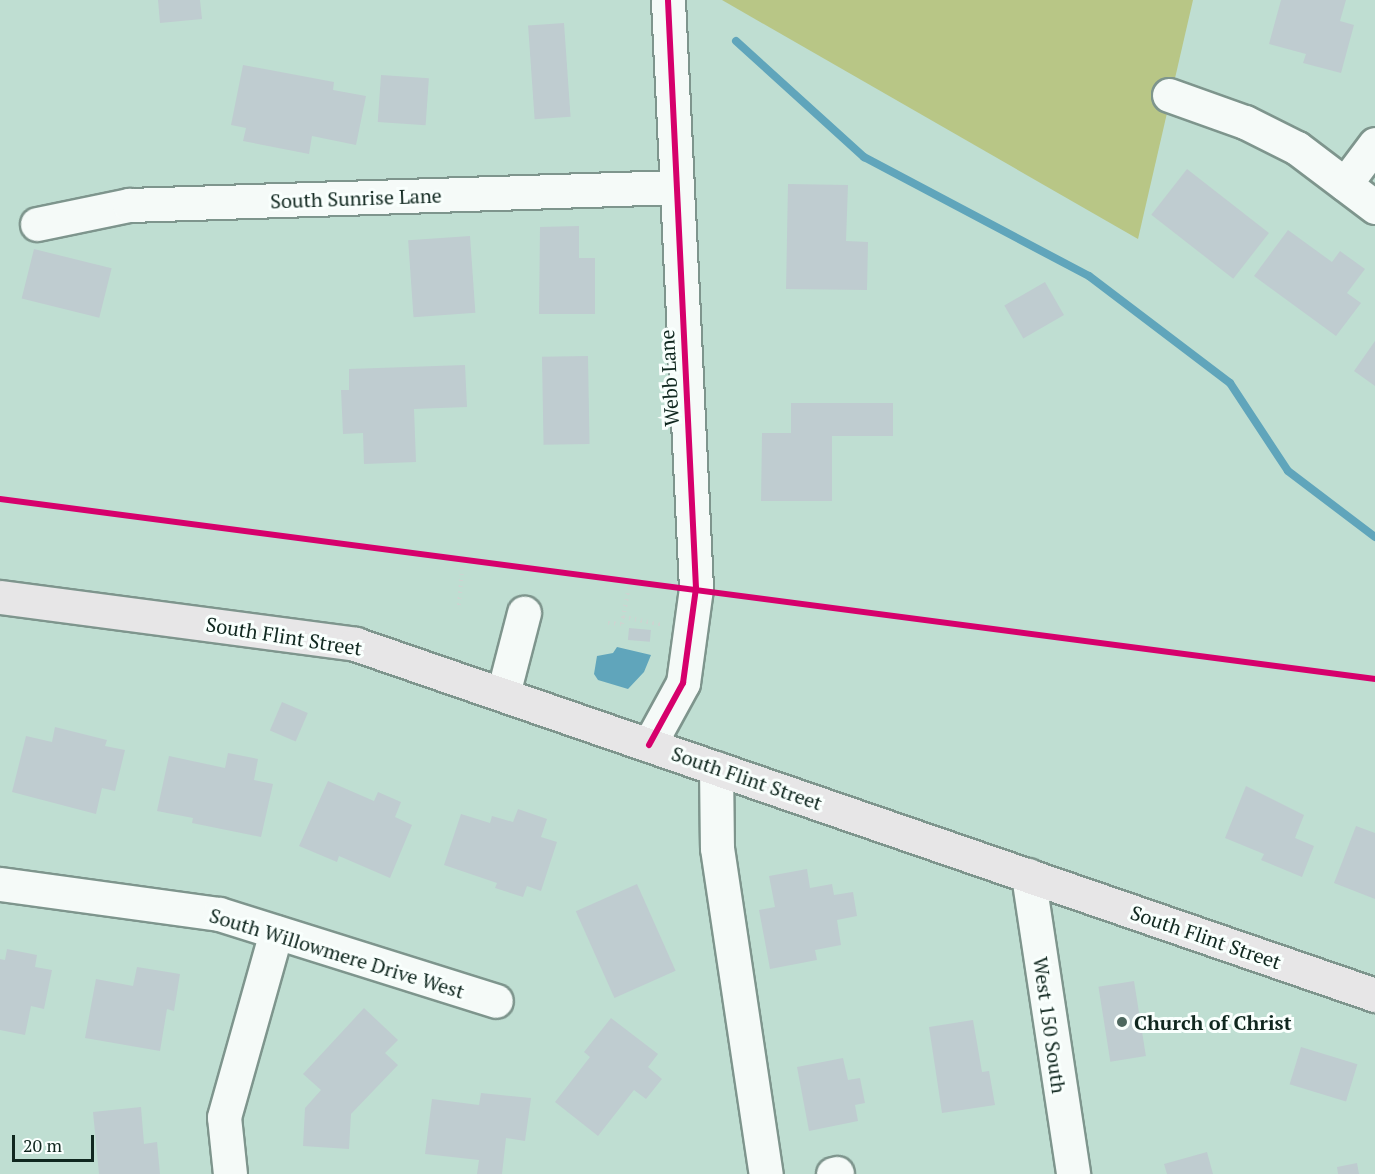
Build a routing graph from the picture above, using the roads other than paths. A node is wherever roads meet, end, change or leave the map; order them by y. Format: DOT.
graph roads {
  1 [pos="668,0"];
  2 [pos="1169,95"];
  3 [pos="1375,144"];
  4 [pos="1345,184"];
  5 [pos="677,187"];
  6 [pos="1375,207"];
  7 [pos="37,224"];
  8 [pos="0,597"];
  9 [pos="525,613"];
  10 [pos="503,694"];
  11 [pos="649,745"];
  12 [pos="716,768"];
  13 [pos="1028,875"];
  14 [pos="0,884"];
  15 [pos="276,932"];
  16 [pos="1375,995"];
  17 [pos="496,1001"];
  18 [pos="230,1174"];
  19 [pos="766,1174"];
  20 [pos="1073,1174"];
  1 -- 5 [label="street, Webb Lane"];
  2 -- 4 [label="street"];
  3 -- 4 [label="street"];
  4 -- 6 [label="street"];
  5 -- 7 [label="street, South Sunrise Lane"];
  5 -- 11 [label="street, Webb Lane"];
  8 -- 10 [label="main road, South Flint Street"];
  9 -- 10 [label="street"];
  10 -- 11 [label="main road, South Flint Street"];
  11 -- 12 [label="main road, South Flint Street"];
  12 -- 13 [label="main road, South Flint Street"];
  12 -- 19 [label="street"];
  13 -- 16 [label="main road, South Flint Street"];
  13 -- 20 [label="street, West 150 South"];
  14 -- 15 [label="street, South Willowmere Drive West"];
  15 -- 17 [label="street, South Willowmere Drive West"];
  15 -- 18 [label="street"];
}
